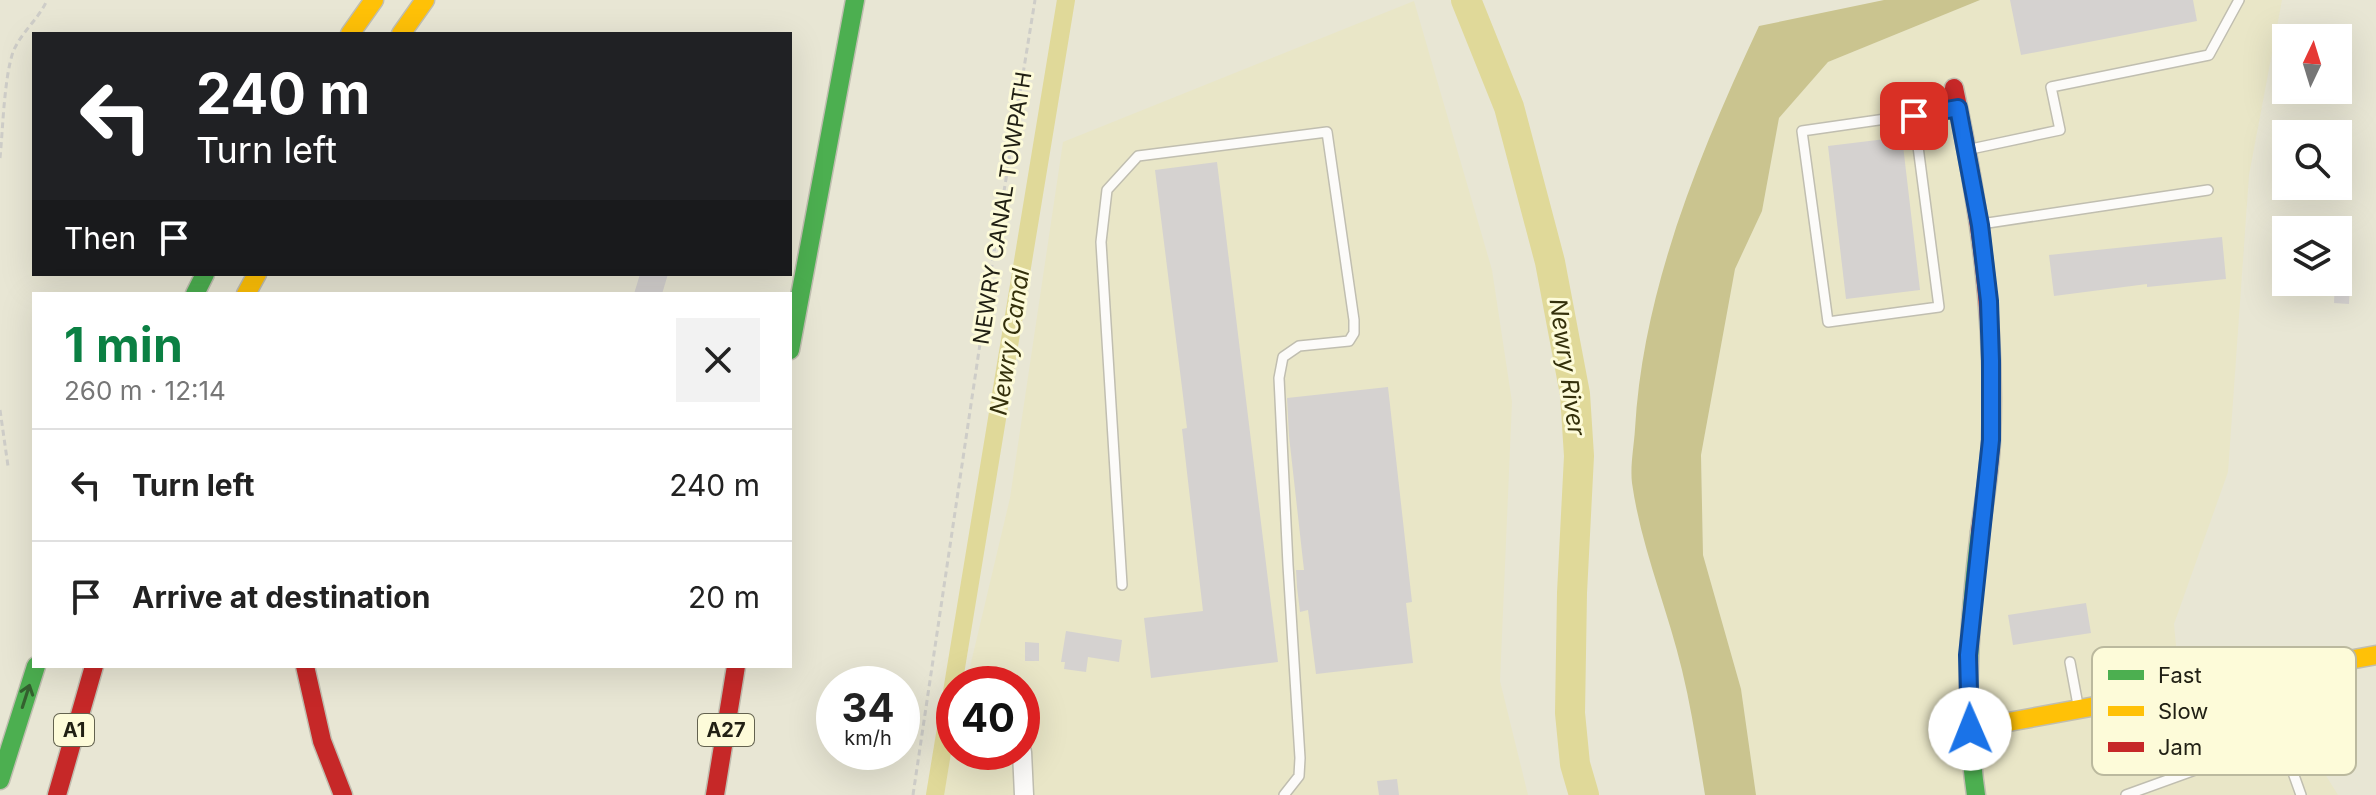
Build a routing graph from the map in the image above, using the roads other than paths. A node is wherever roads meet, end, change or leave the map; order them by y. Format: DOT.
graph roads {
  1 [pos="374,0"];
  2 [pos="425,0"];
  3 [pos="855,0"];
  4 [pos="2239,0"];
  5 [pos="351,32"];
  6 [pos="402,32"];
  7 [pos="1954,88"];
  8 [pos="1958,108"];
  9 [pos="1914,116"];
  10 [pos="1967,149"];
  11 [pos="2208,190"];
  12 [pos="1980,225"];
  13 [pos="792,339"];
  14 [pos="1122,585"];
  15 [pos="2376,655"];
  16 [pos="2356,659"];
  17 [pos="2070,662"];
  18 [pos="35,668"];
  19 [pos="93,668"];
  20 [pos="305,668"];
  21 [pos="736,668"];
  22 [pos="2092,707"];
  23 [pos="2079,709"];
  24 [pos="1970,729"];
  25 [pos="1023,770"];
  26 [pos="2181,775"];
  27 [pos="2294,775"];
  28 [pos="0,780"];
  29 [pos="57,795"];
  30 [pos="343,795"];
  31 [pos="715,795"];
  32 [pos="1024,795"];
  33 [pos="1284,795"];
  34 [pos="1976,795"];
  35 [pos="2126,795"];
  36 [pos="2301,795"];
  1 -- 5 [label="main road"];
  2 -- 6 [label="main road"];
  3 -- 13 [label="main road"];
  4 -- 10 [label="lane"];
  7 -- 8 [label="main road"];
  8 -- 9 [label="lane"];
  8 -- 10 [label="main road"];
  9 -- 9 [label="lane"];
  10 -- 12 [label="main road"];
  11 -- 12 [label="lane"];
  12 -- 24 [label="main road"];
  14 -- 33 [label="lane"];
  15 -- 16 [label="main road"];
  17 -- 23 [label="lane"];
  28 -- 18 [label="main road, A1, one-way"];
  19 -- 29 [label="main road, A1"];
  20 -- 30 [label="main road"];
  21 -- 31 [label="main road, A27"];
  22 -- 23 [label="main road"];
  23 -- 24 [label="main road"];
  24 -- 34 [label="main road"];
  25 -- 32 [label="street"];
  26 -- 35 [label="lane"];
  27 -- 36 [label="lane"];
}
